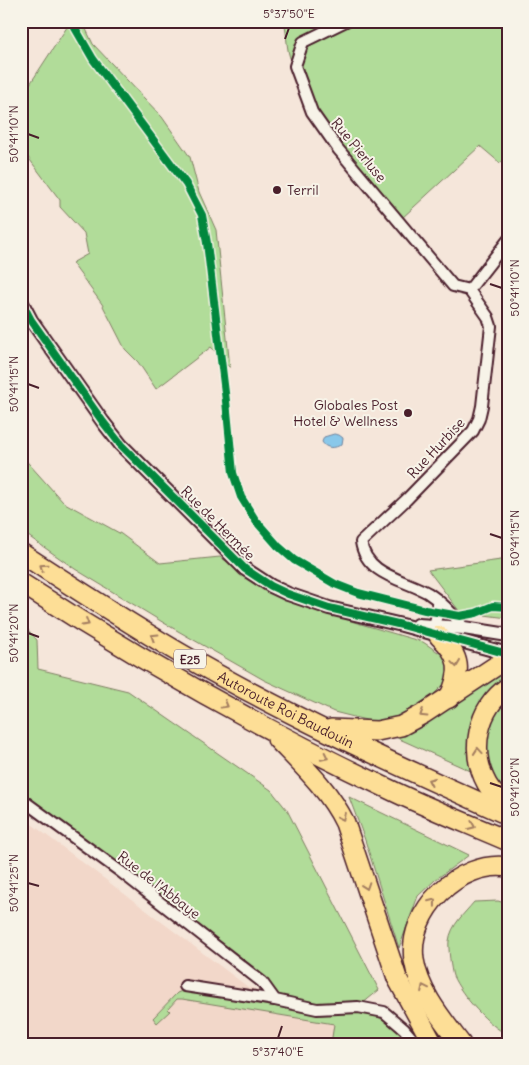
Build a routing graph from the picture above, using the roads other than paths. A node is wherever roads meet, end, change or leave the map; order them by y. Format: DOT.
graph roads {
  1 [pos="346,21"];
  2 [pos="508,240"];
  3 [pos="469,290"];
  4 [pos="21,300"];
  5 [pos="21,553"];
  6 [pos="21,583"];
  7 [pos="437,600"];
  8 [pos="464,628"];
  9 [pos="436,630"];
  10 [pos="508,634"];
  11 [pos="508,654"];
  12 [pos="508,658"];
  13 [pos="508,687"];
  14 [pos="449,698"];
  15 [pos="265,728"];
  16 [pos="320,728"];
  17 [pos="21,799"];
  18 [pos="508,808"];
  19 [pos="508,815"];
  20 [pos="508,841"];
  21 [pos="508,867"];
  22 [pos="184,986"];
  23 [pos="275,1000"];
  24 [pos="441,1018"];
  25 [pos="420,1019"];
  26 [pos="417,1044"];
  27 [pos="433,1044"];
  28 [pos="442,1044"];
  29 [pos="460,1044"];
  30 [pos="473,1044"];
  1 -- 3 [label="street, Rue Pierluse"];
  2 -- 3 [label="street"];
  3 -- 7 [label="street, Rue Hurbise"];
  4 -- 9 [label="street, Rue de Hermée"];
  16 -- 5 [label="highway, Autoroute Roi Baudouin / E25, one-way"];
  6 -- 15 [label="highway, Autoroute Roi Baudouin / E25, one-way"];
  7 -- 8 [label="street, Rue Hurbise"];
  7 -- 9 [label="street"];
  8 -- 9 [label="street, Rue de Hermée"];
  8 -- 10 [label="street, Rue de Hermée"];
  9 -- 11 [label="street, Rue de Hermée"];
  9 -- 14 [label="highway, one-way"];
  12 -- 14 [label="highway"];
  18 -- 13 [label="highway, one-way"];
  14 -- 16 [label="highway, one-way"];
  15 -- 20 [label="highway, Autoroute Roi Baudouin / E25, one-way"];
  15 -- 25 [label="highway, one-way"];
  19 -- 16 [label="highway, Autoroute Roi Baudouin / E25, one-way"];
  17 -- 23 [label="street, Rue de l'Abbaye"];
  24 -- 21 [label="highway, one-way"];
  22 -- 23 [label="street"];
  23 -- 26 [label="street"];
  24 -- 29 [label="highway"];
  24 -- 30 [label="highway"];
  25 -- 27 [label="highway"];
  25 -- 28 [label="highway"];
}
